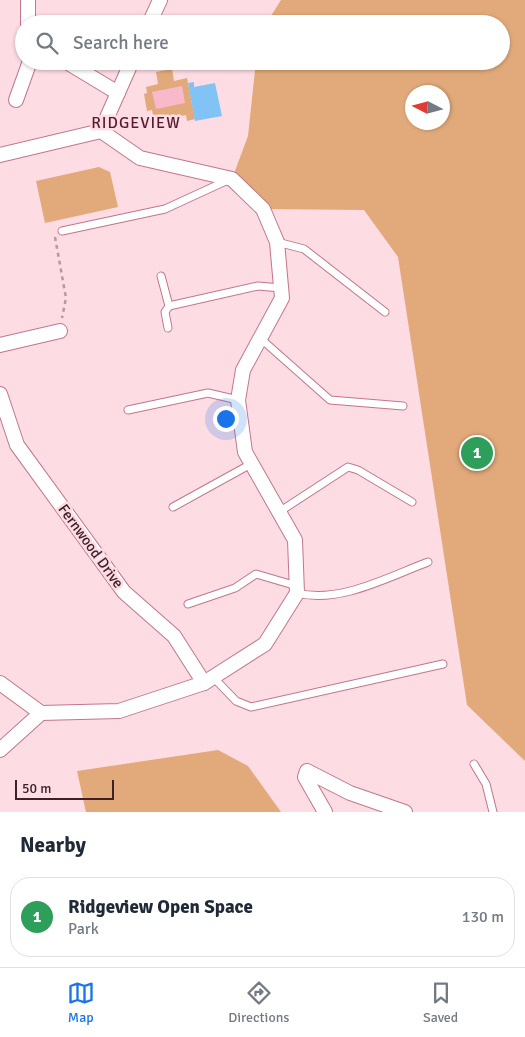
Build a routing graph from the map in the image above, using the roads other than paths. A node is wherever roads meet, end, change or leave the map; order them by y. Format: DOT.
graph roads {
  1 [pos="28,0"];
  2 [pos="160,0"];
  3 [pos="28,15"];
  4 [pos="153,15"];
  5 [pos="27,70"];
  6 [pos="80,70"];
  7 [pos="128,70"];
  8 [pos="118,93"];
  9 [pos="16,100"];
  10 [pos="101,131"];
  11 [pos="0,154"];
  12 [pos="232,179"];
  13 [pos="62,231"];
  14 [pos="277,242"];
  15 [pos="161,276"];
  16 [pos="281,288"];
  17 [pos="169,306"];
  18 [pos="385,312"];
  19 [pos="168,328"];
  20 [pos="60,331"];
  21 [pos="260,338"];
  22 [pos="0,345"];
  23 [pos="0,394"];
  24 [pos="238,400"];
  25 [pos="403,406"];
  26 [pos="128,410"];
  27 [pos="251,464"];
  28 [pos="412,502"];
  29 [pos="173,507"];
  30 [pos="279,512"];
  31 [pos="428,562"];
  32 [pos="297,590"];
  33 [pos="188,604"];
  34 [pos="443,664"];
  35 [pos="209,680"];
  36 [pos="0,683"];
  37 [pos="41,713"];
  38 [pos="0,750"];
  39 [pos="474,764"];
  40 [pos="325,812"];
  41 [pos="405,812"];
  42 [pos="493,812"];
  1 -- 3 [label="street"];
  2 -- 4 [label="street"];
  5 -- 9 [label="street"];
  6 -- 8 [label="street"];
  7 -- 8 [label="street"];
  8 -- 10 [label="street"];
  10 -- 11 [label="street"];
  10 -- 12 [label="street"];
  12 -- 13 [label="lane"];
  12 -- 14 [label="street"];
  14 -- 16 [label="street"];
  14 -- 18 [label="lane"];
  15 -- 17 [label="lane"];
  16 -- 17 [label="lane"];
  16 -- 21 [label="street"];
  17 -- 19 [label="lane"];
  20 -- 22 [label="street"];
  21 -- 24 [label="street"];
  21 -- 25 [label="lane"];
  23 -- 35 [label="street, Fernwood Drive"];
  24 -- 26 [label="lane"];
  24 -- 27 [label="street"];
  27 -- 29 [label="lane"];
  27 -- 30 [label="street"];
  28 -- 30 [label="lane"];
  30 -- 32 [label="street"];
  31 -- 32 [label="lane"];
  32 -- 33 [label="lane"];
  32 -- 35 [label="street"];
  34 -- 35 [label="lane"];
  35 -- 37 [label="street"];
  36 -- 37 [label="street"];
  37 -- 38 [label="street"];
  39 -- 42 [label="lane"];
  40 -- 41 [label="street"];
}
